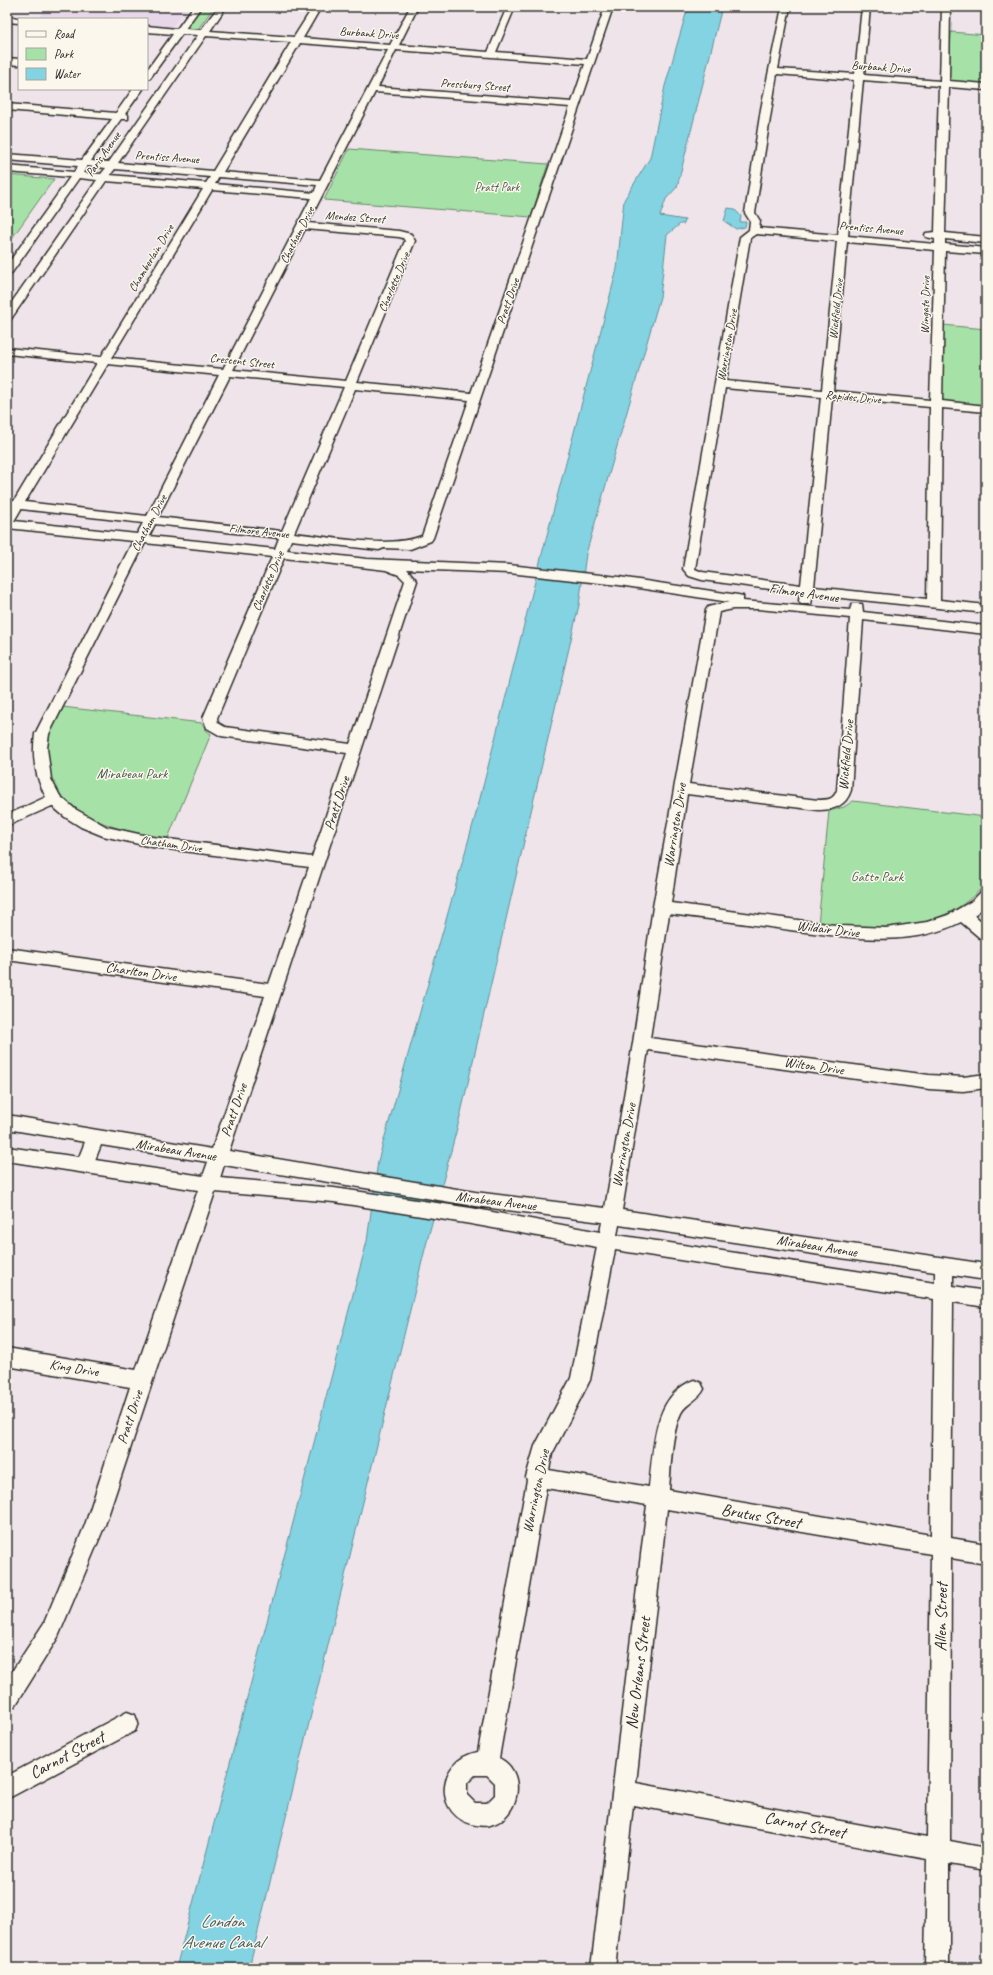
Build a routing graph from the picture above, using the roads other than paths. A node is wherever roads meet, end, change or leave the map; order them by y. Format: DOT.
graph roads {
  1 [pos="197,7"];
  2 [pos="222,7"];
  3 [pos="317,7"];
  4 [pos="414,7"];
  5 [pos="511,7"];
  6 [pos="609,7"];
  7 [pos="786,7"];
  8 [pos="866,7"];
  9 [pos="946,7"];
  10 [pos="7,19"];
  11 [pos="18,20"];
  12 [pos="148,29"];
  13 [pos="180,31"];
  14 [pos="204,33"];
  15 [pos="296,40"];
  16 [pos="394,47"];
  17 [pos="490,55"];
  18 [pos="7,61"];
  19 [pos="18,62"];
  20 [pos="589,62"];
  21 [pos="775,71"];
  22 [pos="148,74"];
  23 [pos="175,74"];
  24 [pos="858,77"];
  25 [pos="943,84"];
  26 [pos="986,87"];
  27 [pos="373,89"];
  28 [pos="137,90"];
  29 [pos="574,105"];
  30 [pos="7,108"];
  31 [pos="118,116"];
  32 [pos="144,118"];
  33 [pos="7,157"];
  34 [pos="84,163"];
  35 [pos="111,166"];
  36 [pos="7,169"];
  37 [pos="76,174"];
  38 [pos="217,174"];
  39 [pos="104,177"];
  40 [pos="324,183"];
  41 [pos="208,188"];
  42 [pos="317,196"];
  43 [pos="807,225"];
  44 [pos="302,226"];
  45 [pos="754,226"];
  46 [pos="844,231"];
  47 [pos="923,234"];
  48 [pos="407,236"];
  49 [pos="939,236"];
  50 [pos="986,240"];
  51 [pos="939,247"];
  52 [pos="986,251"];
  53 [pos="7,272"];
  54 [pos="7,317"];
  55 [pos="7,351"];
  56 [pos="106,361"];
  57 [pos="227,372"];
  58 [pos="720,384"];
  59 [pos="350,385"];
  60 [pos="827,394"];
  61 [pos="475,397"];
  62 [pos="936,404"];
  63 [pos="986,409"];
  64 [pos="12,504"];
  65 [pos="152,520"];
  66 [pos="7,523"];
  67 [pos="288,535"];
  68 [pos="141,539"];
  69 [pos="368,544"];
  70 [pos="279,554"];
  71 [pos="367,563"];
  72 [pos="509,569"];
  73 [pos="619,581"];
  74 [pos="807,590"];
  75 [pos="858,595"];
  76 [pos="933,603"];
  77 [pos="986,609"];
  78 [pos="805,610"];
  79 [pos="856,617"];
  80 [pos="986,630"];
  81 [pos="355,749"];
  82 [pos="681,788"];
  83 [pos="54,799"];
  84 [pos="7,820"];
  85 [pos="318,863"];
  86 [pos="984,903"];
  87 [pos="662,907"];
  88 [pos="963,915"];
  89 [pos="986,934"];
  90 [pos="7,954"];
  91 [pos="275,991"];
  92 [pos="641,1043"];
  93 [pos="986,1081"];
  94 [pos="7,1122"];
  95 [pos="96,1136"];
  96 [pos="7,1154"];
  97 [pos="218,1156"];
  98 [pos="84,1165"];
  99 [pos="208,1184"];
  100 [pos="612,1216"];
  101 [pos="608,1241"];
  102 [pos="944,1266"];
  103 [pos="986,1272"];
  104 [pos="944,1293"];
  105 [pos="986,1299"];
  106 [pos="7,1357"];
  107 [pos="142,1380"];
  108 [pos="694,1389"];
  109 [pos="536,1477"];
  110 [pos="658,1499"];
  111 [pos="942,1547"];
  112 [pos="986,1554"];
  113 [pos="7,1698"];
  114 [pos="127,1723"];
  115 [pos="486,1763"];
  116 [pos="7,1788"];
  117 [pos="624,1792"];
  118 [pos="938,1850"];
  119 [pos="986,1859"];
  120 [pos="603,1968"];
  121 [pos="937,1968"];
  1 -- 13 [label="street"];
  2 -- 14 [label="street, Paris Avenue"];
  3 -- 15 [label="street, Chamberlain Drive"];
  4 -- 16 [label="street, Chatham Drive"];
  5 -- 17 [label="street"];
  6 -- 20 [label="street, Pratt Drive"];
  7 -- 21 [label="street"];
  8 -- 24 [label="street, Wickfield Drive"];
  9 -- 25 [label="street, Wingate Drive"];
  10 -- 11 [label="street"];
  12 -- 13 [label="street, Burbank Drive"];
  13 -- 14 [label="street, Burbank Drive"];
  13 -- 22 [label="street"];
  14 -- 15 [label="street, Burbank Drive"];
  14 -- 23 [label="street, Paris Avenue"];
  15 -- 16 [label="street, Burbank Drive"];
  15 -- 38 [label="street, Chamberlain Drive"];
  16 -- 17 [label="street, Burbank Drive"];
  16 -- 27 [label="street, Chatham Drive"];
  17 -- 20 [label="street, Burbank Drive"];
  18 -- 19 [label="street"];
  20 -- 29 [label="street, Pratt Drive"];
  21 -- 24 [label="street, Burbank Drive"];
  21 -- 45 [label="street"];
  22 -- 23 [label="street"];
  23 -- 32 [label="street, Paris Avenue"];
  24 -- 25 [label="street, Burbank Drive"];
  24 -- 46 [label="street, Wickfield Drive"];
  25 -- 26 [label="street, Burbank Drive"];
  25 -- 49 [label="street, Wingate Drive"];
  27 -- 29 [label="street, Pressburg Street"];
  27 -- 40 [label="street, Chatham Drive"];
  28 -- 31 [label="street, Paris Avenue"];
  29 -- 61 [label="street, Pratt Drive"];
  30 -- 31 [label="street"];
  31 -- 32 [label="street"];
  31 -- 34 [label="street, Paris Avenue"];
  32 -- 35 [label="street, Paris Avenue"];
  33 -- 34 [label="street, Prentiss Avenue"];
  34 -- 35 [label="street, Prentiss Avenue"];
  34 -- 37 [label="street, Paris Avenue"];
  35 -- 38 [label="street, Prentiss Avenue"];
  35 -- 39 [label="street, Paris Avenue"];
  36 -- 37 [label="street, Prentiss Avenue"];
  37 -- 39 [label="street, Prentiss Avenue"];
  37 -- 53 [label="street, Paris Avenue"];
  38 -- 40 [label="street, Prentiss Avenue"];
  38 -- 41 [label="street, Chamberlain Drive"];
  39 -- 41 [label="street, Prentiss Avenue"];
  39 -- 54 [label="street, Paris Avenue"];
  40 -- 42 [label="street, Chatham Drive"];
  41 -- 42 [label="street, Prentiss Avenue"];
  41 -- 56 [label="street, Chamberlain Drive"];
  42 -- 44 [label="street, Chatham Drive"];
  43 -- 45 [label="street"];
  44 -- 48 [label="street, Mendez Street"];
  44 -- 57 [label="street, Chatham Drive"];
  45 -- 46 [label="street, Prentiss Avenue"];
  45 -- 58 [label="street, Warrington Drive"];
  46 -- 51 [label="street, Prentiss Avenue"];
  46 -- 60 [label="street, Wickfield Drive"];
  47 -- 49 [label="street, Prentiss Avenue"];
  48 -- 59 [label="street, Charlotte Drive"];
  49 -- 50 [label="street, Prentiss Avenue"];
  49 -- 51 [label="street, Wingate Drive"];
  51 -- 52 [label="street, Prentiss Avenue"];
  51 -- 62 [label="street, Wingate Drive"];
  55 -- 56 [label="street, Crescent Street"];
  56 -- 57 [label="street, Crescent Street"];
  56 -- 64 [label="street, Chamberlain Drive"];
  57 -- 59 [label="street, Crescent Street"];
  57 -- 65 [label="street, Chatham Drive"];
  58 -- 60 [label="street, Rapides Drive"];
  58 -- 74 [label="street, Warrington Drive"];
  59 -- 61 [label="street, Crescent Street"];
  59 -- 67 [label="street, Charlotte Drive"];
  60 -- 62 [label="street, Rapides Drive"];
  60 -- 74 [label="street, Wickfield Drive"];
  61 -- 69 [label="street, Pratt Drive"];
  62 -- 63 [label="street, Rapides Drive"];
  62 -- 76 [label="street, Wingate Drive"];
  64 -- 65 [label="street, Filmore Avenue"];
  64 -- 66 [label="street, Chamberlain Drive"];
  65 -- 67 [label="street, Filmore Avenue"];
  65 -- 68 [label="street, Chatham Drive"];
  66 -- 68 [label="street, Filmore Avenue"];
  67 -- 69 [label="street, Filmore Avenue"];
  67 -- 70 [label="street, Charlotte Drive"];
  68 -- 70 [label="street, Filmore Avenue"];
  68 -- 83 [label="street, Chatham Drive"];
  69 -- 72 [label="street, Filmore Avenue"];
  70 -- 71 [label="street, Filmore Avenue"];
  70 -- 81 [label="street, Charlotte Drive"];
  71 -- 72 [label="street, Filmore Avenue"];
  71 -- 81 [label="street, Pratt Drive"];
  72 -- 73 [label="street, Filmore Avenue"];
  73 -- 74 [label="street, Filmore Avenue"];
  73 -- 78 [label="street, Filmore Avenue"];
  74 -- 75 [label="street, Filmore Avenue"];
  74 -- 78 [label="street, Wickfield Drive"];
  75 -- 76 [label="street, Filmore Avenue"];
  75 -- 79 [label="street, Wickfield Drive"];
  76 -- 77 [label="street, Filmore Avenue"];
  78 -- 79 [label="street, Filmore Avenue"];
  78 -- 82 [label="street, Warrington Drive"];
  79 -- 80 [label="street, Filmore Avenue"];
  79 -- 82 [label="street, Wickfield Drive"];
  81 -- 85 [label="street, Pratt Drive"];
  82 -- 87 [label="street, Warrington Drive"];
  83 -- 84 [label="street"];
  83 -- 85 [label="street, Chatham Drive"];
  85 -- 91 [label="street, Pratt Drive"];
  86 -- 88 [label="street, Wildair Drive"];
  87 -- 88 [label="street, Wildair Drive"];
  87 -- 92 [label="street, Warrington Drive"];
  88 -- 89 [label="street"];
  90 -- 91 [label="street, Charlton Drive"];
  91 -- 97 [label="street, Pratt Drive"];
  92 -- 93 [label="street, Wilton Drive"];
  92 -- 100 [label="street, Warrington Drive"];
  94 -- 95 [label="street, Mirabeau Avenue"];
  95 -- 97 [label="street, Mirabeau Avenue"];
  95 -- 98 [label="street"];
  96 -- 98 [label="street, Mirabeau Avenue"];
  97 -- 99 [label="street, Pratt Drive"];
  97 -- 100 [label="street, Mirabeau Avenue"];
  98 -- 99 [label="street, Mirabeau Avenue"];
  99 -- 101 [label="street, Mirabeau Avenue"];
  99 -- 107 [label="street, Pratt Drive"];
  100 -- 101 [label="street, Warrington Drive"];
  100 -- 102 [label="street, Mirabeau Avenue"];
  101 -- 104 [label="street, Mirabeau Avenue"];
  101 -- 109 [label="street, Warrington Drive"];
  102 -- 103 [label="street, Mirabeau Avenue"];
  102 -- 104 [label="street, Allen Street"];
  104 -- 105 [label="street, Mirabeau Avenue"];
  104 -- 111 [label="street, Allen Street"];
  106 -- 107 [label="street, King Drive"];
  107 -- 113 [label="street, Pratt Drive"];
  108 -- 110 [label="street, New Orleans Street"];
  109 -- 110 [label="street, Brutus Street"];
  109 -- 115 [label="street, Warrington Drive"];
  110 -- 111 [label="street, Brutus Street"];
  110 -- 117 [label="street, New Orleans Street"];
  111 -- 112 [label="street, Brutus Street"];
  111 -- 118 [label="street, Allen Street"];
  114 -- 116 [label="street, Carnot Street"];
  117 -- 118 [label="street, Carnot Street"];
  117 -- 120 [label="street, New Orleans Street"];
  118 -- 119 [label="street, Carnot Street"];
  118 -- 121 [label="street, Allen Street"];
}
